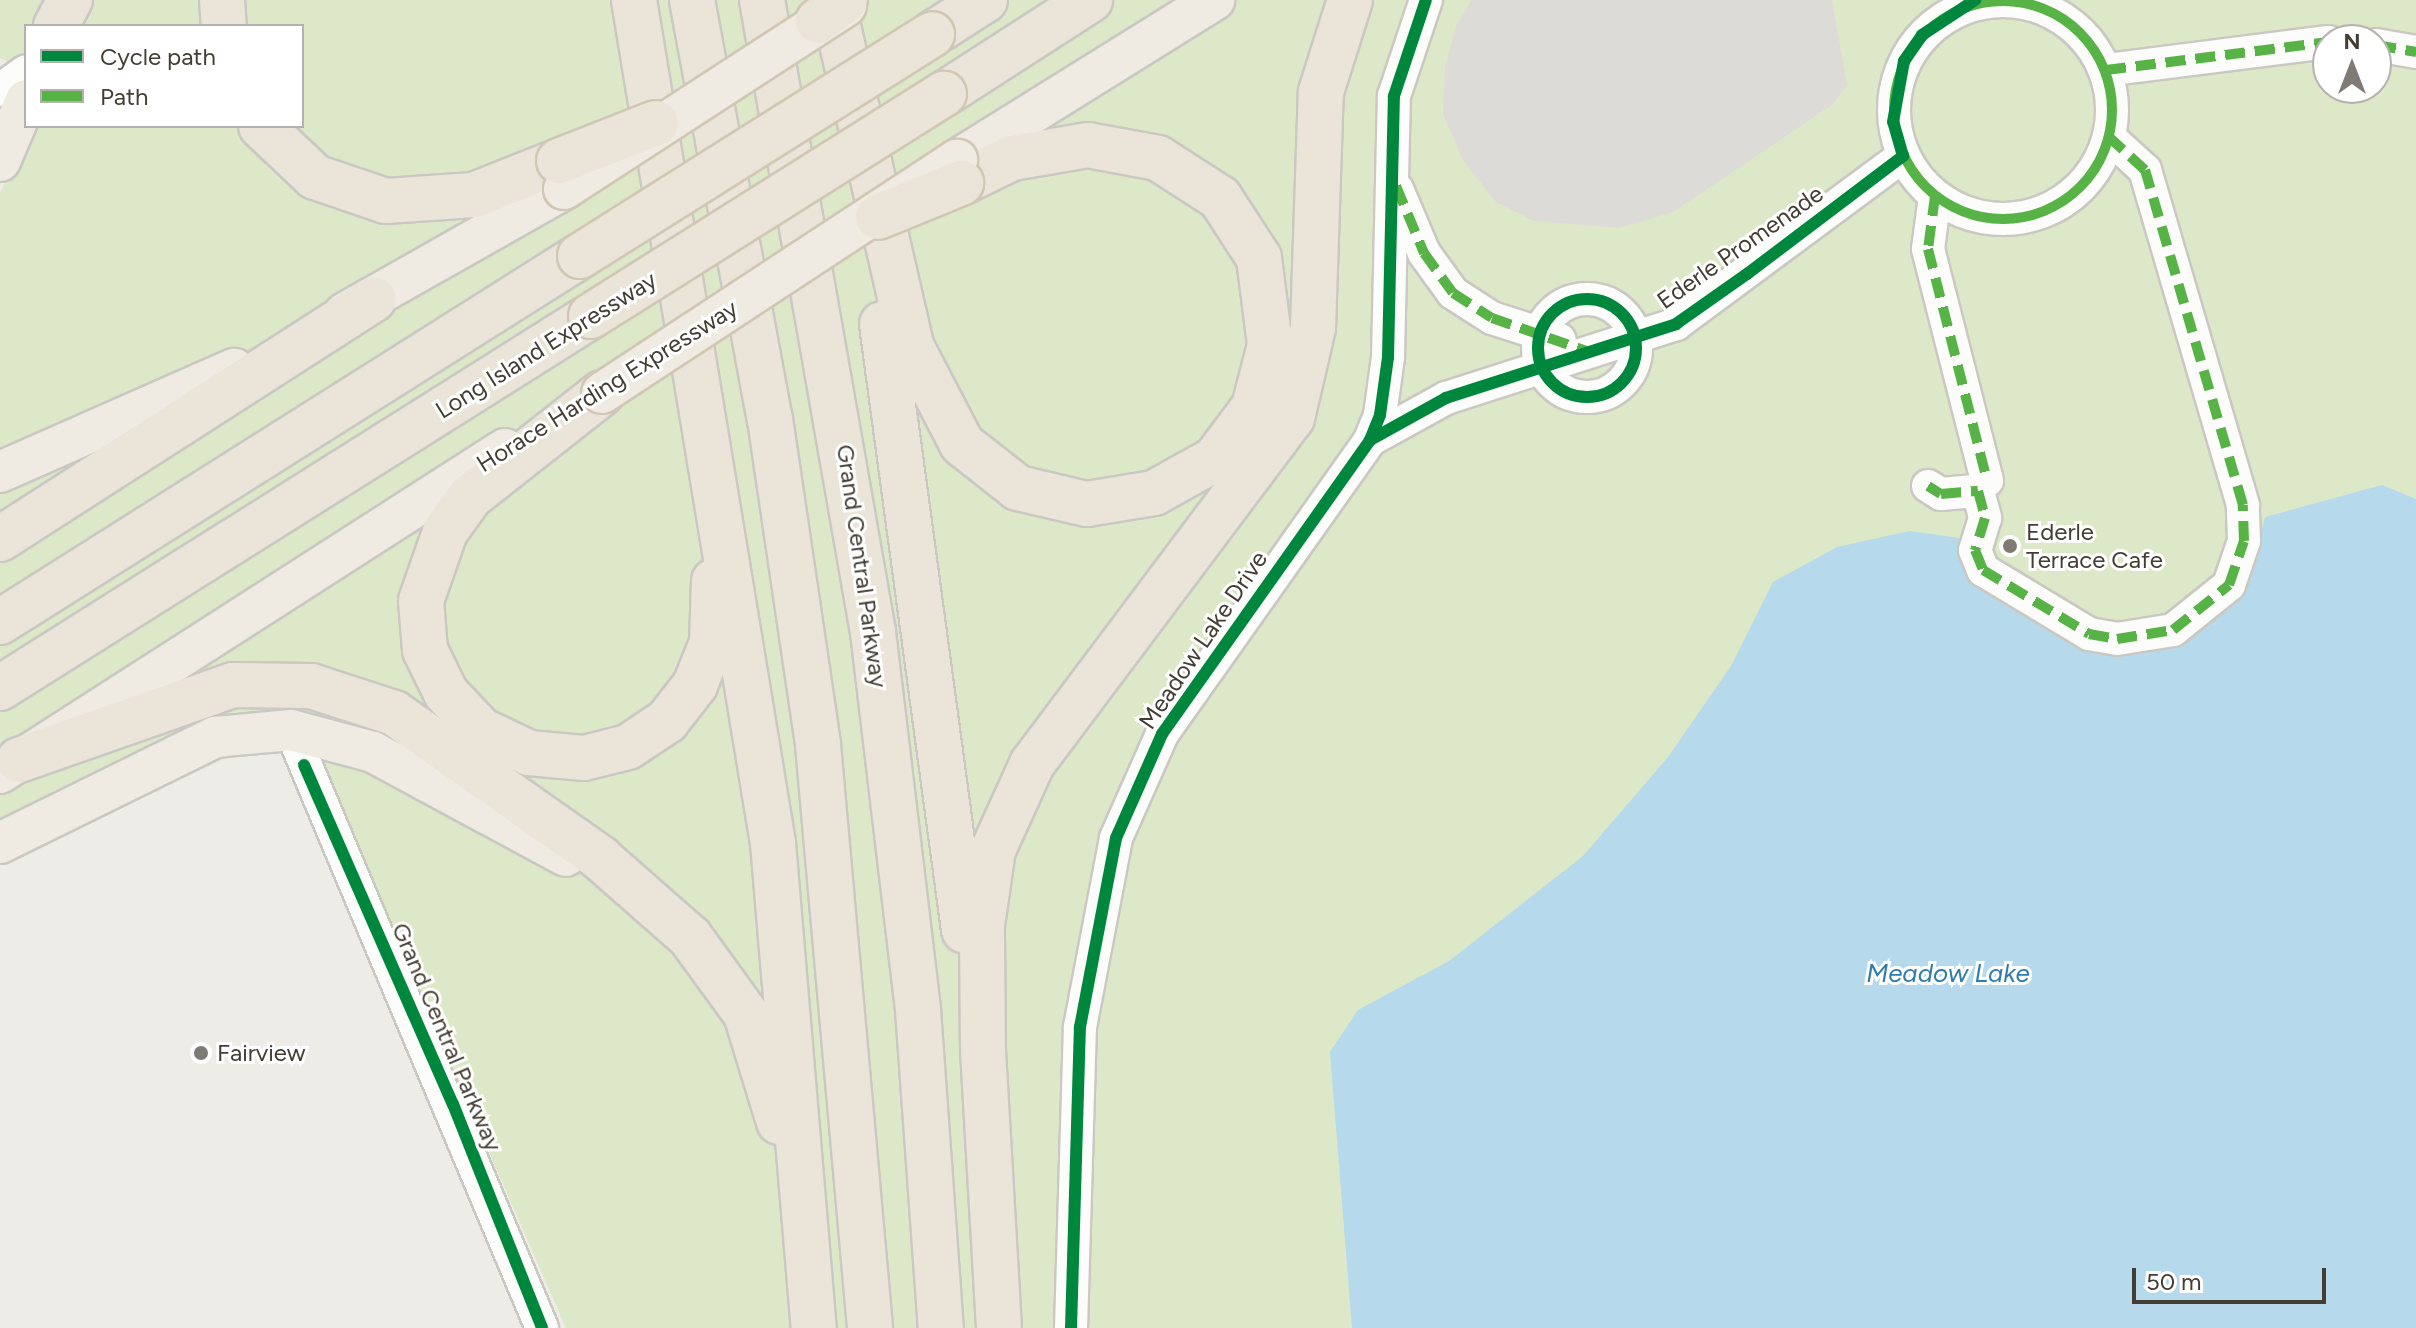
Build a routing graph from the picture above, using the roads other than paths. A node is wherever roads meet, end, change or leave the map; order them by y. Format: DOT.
graph roads {
  1 [pos="70,0"];
  2 [pos="222,0"];
  3 [pos="611,0"];
  4 [pos="634,0"];
  5 [pos="692,0"];
  6 [pos="762,0"];
  7 [pos="858,0"];
  8 [pos="985,0"];
  9 [pos="1090,0"];
  10 [pos="1214,0"];
  11 [pos="1350,0"];
  12 [pos="1426,0"];
  13 [pos="1975,2"];
  14 [pos="832,7"];
  15 [pos="57,24"];
  16 [pos="224,24"];
  17 [pos="2312,44"];
  18 [pos="2392,48"];
  19 [pos="2416,52"];
  20 [pos="2106,70"];
  21 [pos="24,72"];
  22 [pos="0,90"];
  23 [pos="24,105"];
  24 [pos="263,128"];
  25 [pos="655,136"];
  26 [pos="2110,138"];
  27 [pos="862,155"];
  28 [pos="1903,156"];
  29 [pos="0,161"];
  30 [pos="959,171"];
  31 [pos="562,175"];
  32 [pos="1393,179"];
  33 [pos="1935,196"];
  34 [pos="878,217"];
  35 [pos="374,299"];
  36 [pos="1540,332"];
  37 [pos="1635,338"];
  38 [pos="1593,353"];
  39 [pos="1542,369"];
  40 [pos="694,375"];
  41 [pos="602,393"];
  42 [pos="1370,440"];
  43 [pos="0,472"];
  44 [pos="1987,481"];
  45 [pos="1928,486"];
  46 [pos="0,539"];
  47 [pos="0,622"];
  48 [pos="0,688"];
  49 [pos="291,730"];
  50 [pos="10,766"];
  51 [pos="0,843"];
  52 [pos="690,937"];
  53 [pos="983,1050"];
  54 [pos="542,1328"];
  55 [pos="813,1328"];
  56 [pos="870,1328"];
  57 [pos="941,1328"];
  58 [pos="999,1328"];
  59 [pos="1071,1328"];
  1 -- 15 [label="highway"];
  2 -- 16 [label="highway"];
  3 -- 25 [label="highway"];
  4 -- 25 [label="highway"];
  5 -- 56 [label="highway"];
  6 -- 57 [label="highway, Grand Central Parkway"];
  7 -- 14 [label="main road, bridge"];
  8 -- 47 [label="highway, bridge"];
  9 -- 48 [label="highway, Long Island Expressway, bridge"];
  10 -- 30 [label="main road"];
  11 -- 53 [label="highway"];
  12 -- 32 [label="street, Meadow Lake Drive"];
  13 -- 20 [label="street"];
  13 -- 28 [label="street"];
  14 -- 25 [label="main road, bridge"];
  14 -- 27 [label="highway"];
  17 -- 20 [label="street"];
  18 -- 19 [label="street"];
  20 -- 26 [label="street"];
  21 -- 22 [label="street"];
  23 -- 29 [label="main road"];
  24 -- 31 [label="highway"];
  25 -- 31 [label="highway, bridge"];
  25 -- 40 [label="highway"];
  26 -- 33 [label="street"];
  26 -- 45 [label="street"];
  27 -- 30 [label="highway"];
  27 -- 53 [label="highway"];
  28 -- 33 [label="street"];
  28 -- 37 [label="street, Ederle Promenade"];
  30 -- 34 [label="highway, bridge"];
  31 -- 35 [label="main road"];
  32 -- 36 [label="street"];
  32 -- 42 [label="street, Meadow Lake Drive"];
  33 -- 44 [label="street"];
  34 -- 41 [label="main road, Horace Harding Expressway, bridge"];
  35 -- 43 [label="main road"];
  35 -- 46 [label="highway"];
  36 -- 37 [label="street"];
  36 -- 38 [label="street"];
  36 -- 39 [label="street"];
  37 -- 38 [label="street, Ederle Promenade"];
  37 -- 39 [label="street"];
  38 -- 39 [label="street, Ederle Promenade"];
  39 -- 42 [label="street, Ederle Promenade"];
  40 -- 41 [label="highway"];
  40 -- 55 [label="highway"];
  41 -- 50 [label="main road, Horace Harding Expressway"];
  42 -- 59 [label="street, Meadow Lake Drive"];
  49 -- 51 [label="main road"];
  49 -- 52 [label="main road"];
  49 -- 54 [label="street, Grand Central Parkway"];
  50 -- 52 [label="highway"];
  52 -- 55 [label="highway"];
  53 -- 58 [label="highway"];
}
